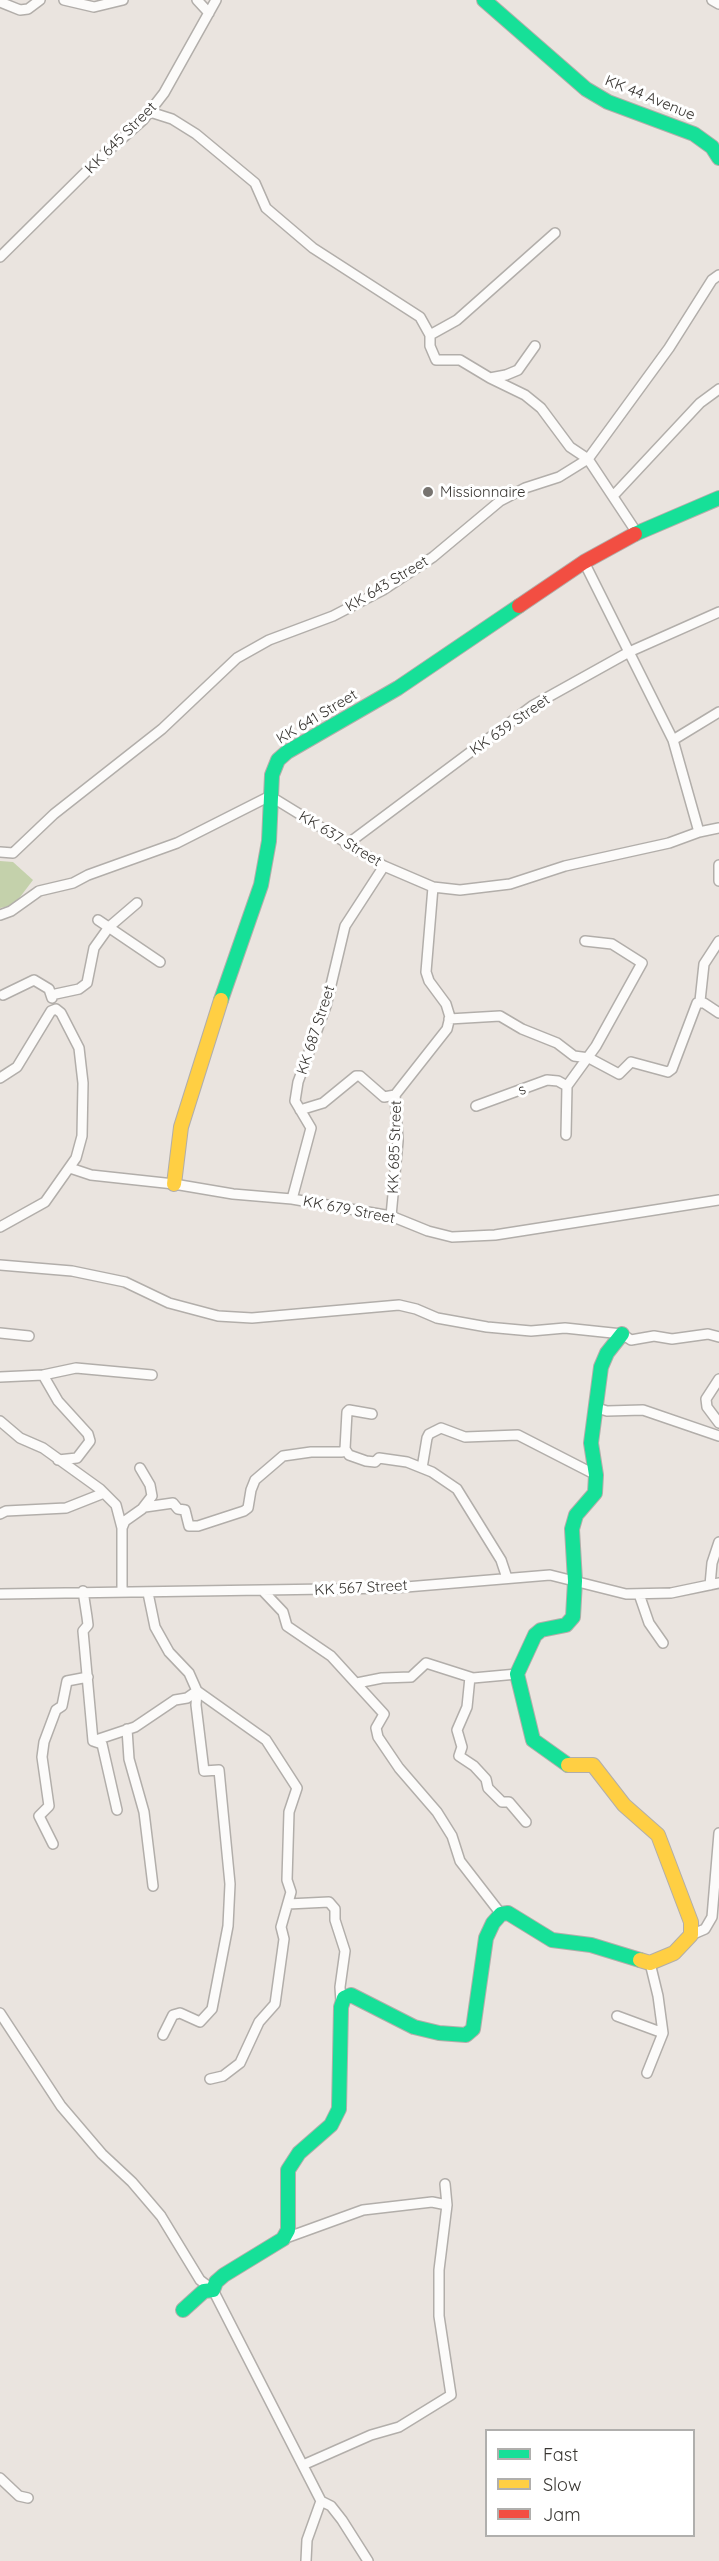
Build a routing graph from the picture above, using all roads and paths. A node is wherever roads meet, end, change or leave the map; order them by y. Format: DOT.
graph roads {
  1 [pos="40,0"];
  2 [pos="64,0"];
  3 [pos="123,0"];
  4 [pos="197,0"];
  5 [pos="216,0"];
  6 [pos="484,0"];
  7 [pos="712,0"];
  8 [pos="0,2"];
  9 [pos="719,4"];
  10 [pos="209,13"];
  11 [pos="150,112"];
  12 [pos="719,158"];
  13 [pos="555,233"];
  14 [pos="0,256"];
  15 [pos="719,274"];
  16 [pos="430,335"];
  17 [pos="535,346"];
  18 [pos="490,378"];
  19 [pos="719,389"];
  20 [pos="588,459"];
  21 [pos="614,495"];
  22 [pos="719,498"];
  23 [pos="638,533"];
  24 [pos="584,562"];
  25 [pos="718,615"];
  26 [pos="629,652"];
  27 [pos="719,712"];
  28 [pos="673,740"];
  29 [pos="270,796"];
  30 [pos="719,828"];
  31 [pos="699,832"];
  32 [pos="346,845"];
  33 [pos="0,852"];
  34 [pos="719,865"];
  35 [pos="384,866"];
  36 [pos="719,881"];
  37 [pos="433,887"];
  38 [pos="137,903"];
  39 [pos="0,915"];
  40 [pos="98,920"];
  41 [pos="109,927"];
  42 [pos="585,941"];
  43 [pos="719,941"];
  44 [pos="160,962"];
  45 [pos="3,995"];
  46 [pos="51,995"];
  47 [pos="700,1001"];
  48 [pos="58,1011"];
  49 [pos="719,1013"];
  50 [pos="449,1019"];
  51 [pos="589,1058"];
  52 [pos="0,1078"];
  53 [pos="567,1086"];
  54 [pos="395,1095"];
  55 [pos="476,1106"];
  56 [pos="300,1110"];
  57 [pos="566,1136"];
  58 [pos="70,1167"];
  59 [pos="174,1184"];
  60 [pos="292,1198"];
  61 [pos="719,1200"];
  62 [pos="392,1216"];
  63 [pos="0,1227"];
  64 [pos="0,1265"];
  65 [pos="0,1333"];
  66 [pos="622,1334"];
  67 [pos="28,1336"];
  68 [pos="719,1337"];
  69 [pos="43,1375"];
  70 [pos="152,1375"];
  71 [pos="0,1377"];
  72 [pos="719,1378"];
  73 [pos="597,1408"];
  74 [pos="372,1414"];
  75 [pos="0,1421"];
  76 [pos="719,1423"];
  77 [pos="719,1436"];
  78 [pos="345,1449"];
  79 [pos="58,1460"];
  80 [pos="140,1468"];
  81 [pos="422,1468"];
  82 [pos="596,1475"];
  83 [pos="104,1493"];
  84 [pos="145,1506"];
  85 [pos="0,1514"];
  86 [pos="123,1528"];
  87 [pos="719,1542"];
  88 [pos="507,1578"];
  89 [pos="575,1581"];
  90 [pos="715,1584"];
  91 [pos="122,1590"];
  92 [pos="82,1591"];
  93 [pos="264,1592"];
  94 [pos="148,1593"];
  95 [pos="0,1594"];
  96 [pos="639,1594"];
  97 [pos="663,1643"];
  98 [pos="517,1674"];
  99 [pos="88,1677"];
  100 [pos="470,1677"];
  101 [pos="357,1683"];
  102 [pos="197,1691"];
  103 [pos="128,1730"];
  104 [pos="93,1741"];
  105 [pos="117,1810"];
  106 [pos="526,1822"];
  107 [pos="719,1833"];
  108 [pos="53,1844"];
  109 [pos="153,1886"];
  110 [pos="288,1904"];
  111 [pos="501,1914"];
  112 [pos="691,1935"];
  113 [pos="650,1963"];
  114 [pos="341,2002"];
  115 [pos="0,2013"];
  116 [pos="616,2016"];
  117 [pos="663,2033"];
  118 [pos="163,2035"];
  119 [pos="647,2073"];
  120 [pos="210,2079"];
  121 [pos="445,2184"];
  122 [pos="447,2205"];
  123 [pos="283,2239"];
  124 [pos="213,2290"];
  125 [pos="183,2310"];
  126 [pos="303,2465"];
  127 [pos="0,2478"];
  128 [pos="28,2498"];
  129 [pos="321,2501"];
  130 [pos="306,2561"];
  131 [pos="368,2561"];
  1 -- 8 [label="street"];
  2 -- 3 [label="street"];
  4 -- 10 [label="street"];
  5 -- 10 [label="street, KK 645 Street"];
  6 -- 12 [label="street, KK 44 Avenue"];
  7 -- 9 [label="street"];
  10 -- 11 [label="street, KK 645 Street"];
  11 -- 14 [label="street, KK 645 Street"];
  11 -- 16 [label="street"];
  13 -- 16 [label="street"];
  15 -- 20 [label="street, KK 643 Street"];
  16 -- 18 [label="street"];
  17 -- 18 [label="street"];
  18 -- 20 [label="street"];
  19 -- 21 [label="street"];
  20 -- 21 [label="street"];
  20 -- 33 [label="street, KK 643 Street"];
  21 -- 23 [label="street"];
  22 -- 23 [label="street, KK 641 Street"];
  23 -- 24 [label="street, KK 641 Street"];
  24 -- 26 [label="street"];
  24 -- 29 [label="street, KK 641 Street"];
  25 -- 26 [label="street, KK 639 Street"];
  26 -- 28 [label="street"];
  26 -- 32 [label="street, KK 639 Street"];
  27 -- 28 [label="street"];
  28 -- 31 [label="street"];
  29 -- 32 [label="street, KK 637 Street"];
  29 -- 39 [label="street"];
  29 -- 59 [label="street, KK 641 Street"];
  30 -- 31 [label="street, KK 637 Street"];
  31 -- 37 [label="street, KK 637 Street"];
  32 -- 35 [label="street, KK 637 Street"];
  34 -- 36 [label="street"];
  35 -- 37 [label="street, KK 637 Street"];
  35 -- 56 [label="street, KK 687 Street"];
  37 -- 50 [label="street"];
  38 -- 41 [label="street"];
  40 -- 41 [label="street"];
  41 -- 44 [label="street"];
  41 -- 46 [label="street"];
  42 -- 51 [label="street"];
  43 -- 47 [label="street"];
  45 -- 46 [label="street"];
  46 -- 48 [label="street"];
  47 -- 49 [label="street"];
  47 -- 51 [label="street"];
  48 -- 52 [label="street"];
  48 -- 58 [label="street"];
  50 -- 51 [label="street"];
  50 -- 54 [label="street, KK 685 Street"];
  51 -- 53 [label="street"];
  53 -- 55 [label="street, s"];
  53 -- 57 [label="street"];
  54 -- 56 [label="street"];
  54 -- 62 [label="street, KK 685 Street"];
  56 -- 60 [label="street, KK 687 Street"];
  58 -- 59 [label="street, KK 679 Street"];
  58 -- 63 [label="street"];
  59 -- 60 [label="street, KK 679 Street"];
  60 -- 62 [label="street, KK 679 Street"];
  61 -- 62 [label="street, KK 679 Street"];
  64 -- 66 [label="street"];
  65 -- 67 [label="street"];
  66 -- 68 [label="street"];
  66 -- 73 [label="street"];
  69 -- 70 [label="street"];
  69 -- 71 [label="street"];
  69 -- 79 [label="street"];
  72 -- 76 [label="street"];
  73 -- 77 [label="street"];
  73 -- 82 [label="street"];
  74 -- 78 [label="street"];
  75 -- 79 [label="street"];
  78 -- 81 [label="street"];
  78 -- 84 [label="street"];
  79 -- 83 [label="street"];
  80 -- 84 [label="street"];
  81 -- 82 [label="street"];
  81 -- 88 [label="street"];
  82 -- 89 [label="street"];
  83 -- 85 [label="street"];
  83 -- 86 [label="street"];
  84 -- 86 [label="street"];
  86 -- 91 [label="street"];
  87 -- 90 [label="street"];
  88 -- 89 [label="street, KK 567 Street"];
  88 -- 93 [label="street, KK 567 Street"];
  89 -- 96 [label="street, KK 567 Street"];
  89 -- 98 [label="street"];
  90 -- 96 [label="street, KK 567 Street"];
  91 -- 92 [label="street, KK 567 Street"];
  91 -- 94 [label="street, KK 567 Street"];
  92 -- 95 [label="street, KK 567 Street"];
  92 -- 99 [label="street"];
  93 -- 94 [label="street, KK 567 Street"];
  93 -- 101 [label="street"];
  94 -- 102 [label="street"];
  96 -- 97 [label="street"];
  98 -- 100 [label="street"];
  98 -- 112 [label="street"];
  99 -- 104 [label="street"];
  99 -- 108 [label="street"];
  100 -- 101 [label="street"];
  100 -- 106 [label="street"];
  101 -- 111 [label="street"];
  102 -- 103 [label="street"];
  102 -- 110 [label="street"];
  102 -- 118 [label="street"];
  103 -- 104 [label="street"];
  103 -- 109 [label="street"];
  104 -- 105 [label="street"];
  107 -- 112 [label="street"];
  110 -- 114 [label="street"];
  110 -- 120 [label="street"];
  111 -- 113 [label="street"];
  111 -- 114 [label="street"];
  112 -- 113 [label="street"];
  113 -- 117 [label="street"];
  114 -- 123 [label="street"];
  115 -- 124 [label="street"];
  116 -- 117 [label="street"];
  117 -- 119 [label="street"];
  121 -- 122 [label="street"];
  122 -- 123 [label="street"];
  122 -- 126 [label="street"];
  123 -- 124 [label="street"];
  124 -- 125 [label="street"];
  124 -- 126 [label="street"];
  126 -- 129 [label="street"];
  127 -- 128 [label="street"];
  129 -- 130 [label="street"];
  129 -- 131 [label="street"];
}
